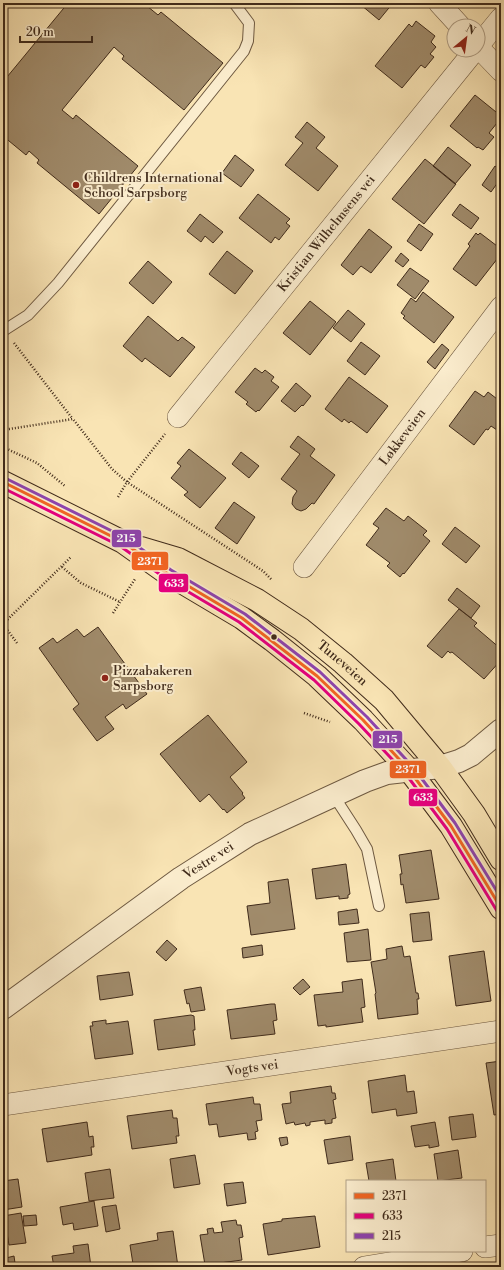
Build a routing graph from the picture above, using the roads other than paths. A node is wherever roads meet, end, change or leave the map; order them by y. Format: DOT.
graph roads {
  1 [pos="234,3"];
  2 [pos="439,3"];
  3 [pos="453,18"];
  4 [pos="501,18"];
  5 [pos="486,36"];
  6 [pos="486,55"];
  7 [pos="469,58"];
  8 [pos="501,71"];
  9 [pos="501,307"];
  10 [pos="4,331"];
  11 [pos="178,417"];
  12 [pos="3,482"];
  13 [pos="123,542"];
  14 [pos="304,567"];
  15 [pos="501,730"];
  16 [pos="440,767"];
  17 [pos="409,770"];
  18 [pos="334,796"];
  19 [pos="501,859"];
  20 [pos="379,906"];
  21 [pos="501,908"];
  22 [pos="3,1008"];
  23 [pos="501,1031"];
  24 [pos="3,1105"];
  25 [pos="501,1245"];
  26 [pos="486,1247"];
  27 [pos="456,1252"];
  28 [pos="364,1267"];
  1 -- 10 [label="lane"];
  2 -- 3 [label="street"];
  4 -- 5 [label="street"];
  6 -- 8 [label="street"];
  7 -- 11 [label="street, Kristian Wilhelmsens vei"];
  9 -- 14 [label="street, Løkkeveien"];
  12 -- 13 [label="main road, Tuneveien"];
  13 -- 16 [label="main road, Tuneveien"];
  13 -- 17 [label="main road, Tuneveien"];
  15 -- 16 [label="street, Vestre vei"];
  16 -- 17 [label="street, Vestre vei"];
  16 -- 19 [label="main road, Tuneveien"];
  17 -- 18 [label="street, Vestre vei"];
  17 -- 21 [label="main road, Tuneveien"];
  18 -- 20 [label="lane"];
  18 -- 22 [label="street, Vestre vei"];
  23 -- 24 [label="street, Vogts vei"];
  25 -- 26 [label="street"];
  27 -- 28 [label="street"];
}
